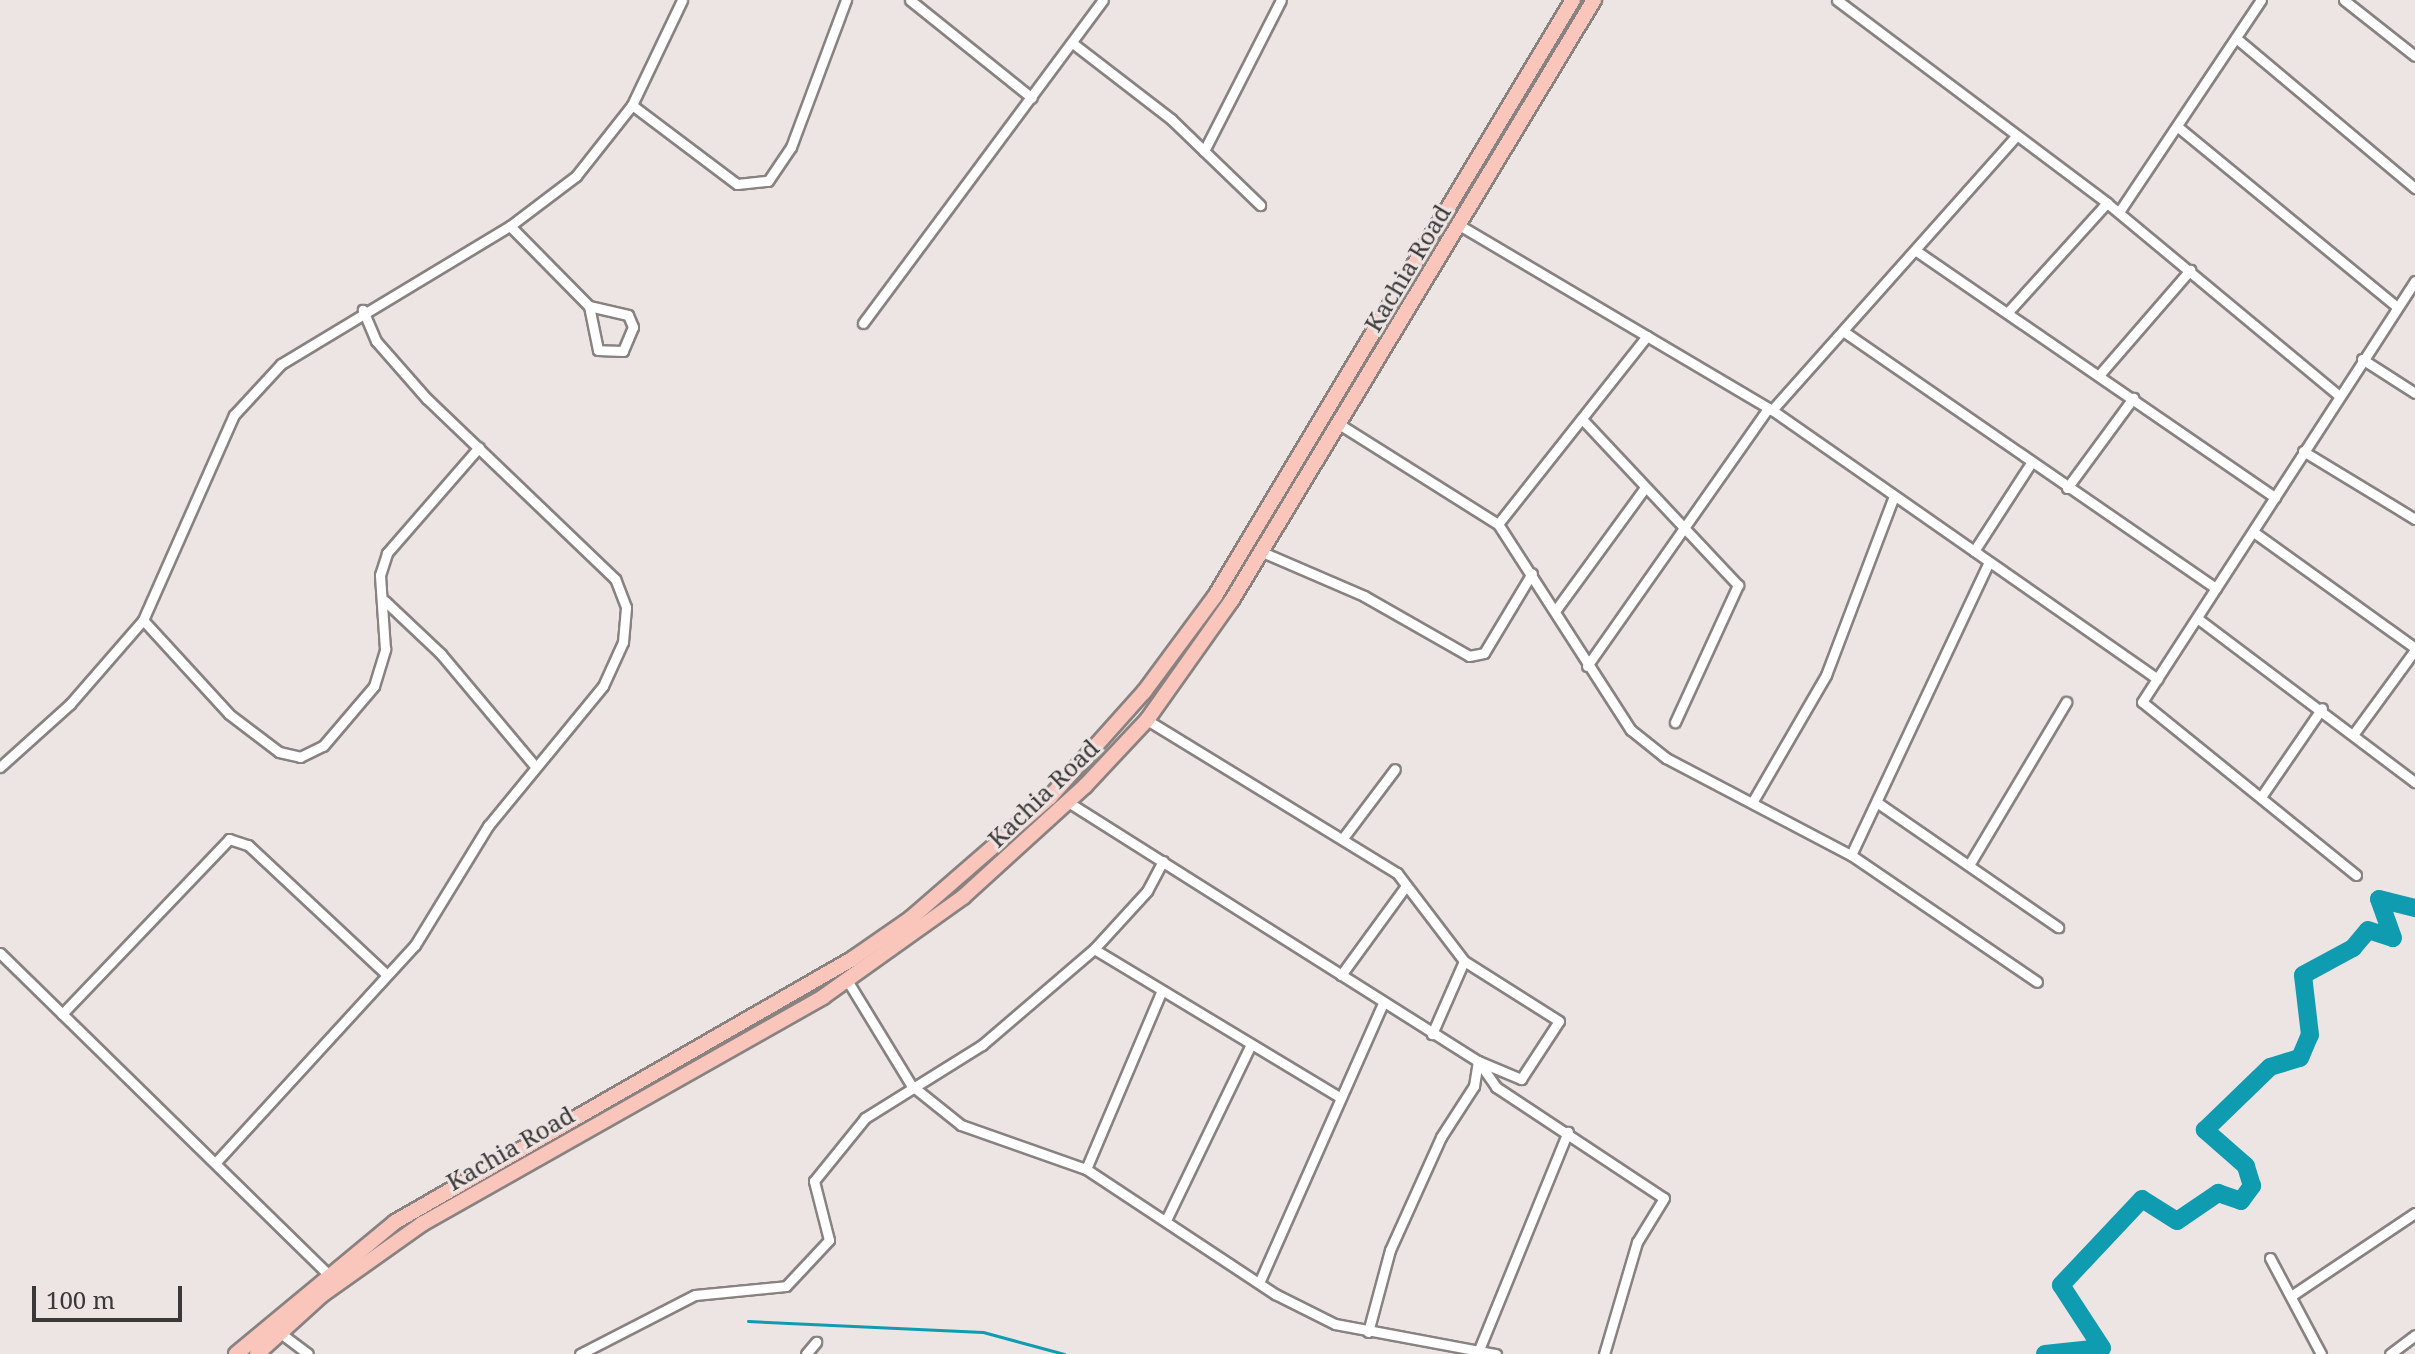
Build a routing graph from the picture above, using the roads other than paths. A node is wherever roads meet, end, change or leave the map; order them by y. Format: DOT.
graph roads {
  1 [pos="682,0"];
  2 [pos="846,0"];
  3 [pos="911,0"];
  4 [pos="1103,0"];
  5 [pos="1281,0"];
  6 [pos="1573,0"];
  7 [pos="1594,0"];
  8 [pos="1837,0"];
  9 [pos="2261,0"];
  10 [pos="2344,0"];
  11 [pos="2236,38"];
  12 [pos="1075,45"];
  13 [pos="2415,56"];
  14 [pos="1032,98"];
  15 [pos="632,105"];
  16 [pos="2178,127"];
  17 [pos="2016,136"];
  18 [pos="1204,151"];
  19 [pos="2415,188"];
  20 [pos="2107,203"];
  21 [pos="1260,205"];
  22 [pos="2119,212"];
  23 [pos="1459,225"];
  24 [pos="510,226"];
  25 [pos="1915,250"];
  26 [pos="2190,270"];
  27 [pos="2415,281"];
  28 [pos="589,306"];
  29 [pos="2397,307"];
  30 [pos="363,310"];
  31 [pos="2008,312"];
  32 [pos="863,323"];
  33 [pos="1843,331"];
  34 [pos="1647,336"];
  35 [pos="2362,359"];
  36 [pos="2100,374"];
  37 [pos="2415,393"];
  38 [pos="2337,394"];
  39 [pos="2133,398"];
  40 [pos="1770,409"];
  41 [pos="1582,419"];
  42 [pos="1339,424"];
  43 [pos="479,447"];
  44 [pos="2303,451"];
  45 [pos="2031,463"];
  46 [pos="2067,488"];
  47 [pos="1644,489"];
  48 [pos="1894,496"];
  49 [pos="2275,497"];
  50 [pos="2415,519"];
  51 [pos="1498,524"];
  52 [pos="1685,532"];
  53 [pos="2255,533"];
  54 [pos="1974,551"];
  55 [pos="1262,552"];
  56 [pos="1989,562"];
  57 [pos="1532,573"];
  58 [pos="2216,588"];
  59 [pos="385,601"];
  60 [pos="1555,611"];
  61 [pos="2197,618"];
  62 [pos="143,620"];
  63 [pos="2415,649"];
  64 [pos="1587,666"];
  65 [pos="2157,679"];
  66 [pos="2066,702"];
  67 [pos="2322,708"];
  68 [pos="1147,720"];
  69 [pos="1675,722"];
  70 [pos="2355,732"];
  71 [pos="535,766"];
  72 [pos="0,767"];
  73 [pos="1395,769"];
  74 [pos="2415,782"];
  75 [pos="2263,794"];
  76 [pos="1753,801"];
  77 [pos="1068,802"];
  78 [pos="1878,803"];
  79 [pos="1343,838"];
  80 [pos="1851,855"];
  81 [pos="1163,861"];
  82 [pos="1969,865"];
  83 [pos="2356,875"];
  84 [pos="1406,886"];
  85 [pos="2058,927"];
  86 [pos="1094,949"];
  87 [pos="0,953"];
  88 [pos="1464,961"];
  89 [pos="387,975"];
  90 [pos="1341,975"];
  91 [pos="847,980"];
  92 [pos="2037,982"];
  93 [pos="1162,990"];
  94 [pos="1383,1003"];
  95 [pos="62,1014"];
  96 [pos="1432,1034"];
  97 [pos="1251,1044"];
  98 [pos="1478,1061"];
  99 [pos="911,1085"];
  100 [pos="1341,1098"];
  101 [pos="1568,1132"];
  102 [pos="217,1161"];
  103 [pos="1086,1169"];
  104 [pos="2415,1213"];
  105 [pos="1167,1218"];
  106 [pos="2270,1258"];
  107 [pos="326,1272"];
  108 [pos="1259,1283"];
  109 [pos="2291,1296"];
  110 [pos="279,1332"];
  111 [pos="1368,1332"];
  112 [pos="2415,1335"];
  113 [pos="816,1342"];
  114 [pos="1478,1352"];
  115 [pos="236,1354"];
  116 [pos="257,1354"];
  117 [pos="308,1354"];
  118 [pos="580,1354"];
  119 [pos="806,1354"];
  120 [pos="1496,1354"];
  121 [pos="1604,1354"];
  122 [pos="2321,1354"];
  123 [pos="2390,1354"];
  1 -- 15 [label="street"];
  2 -- 15 [label="street"];
  3 -- 14 [label="street"];
  4 -- 12 [label="street"];
  5 -- 18 [label="street"];
  6 -- 107 [label="highway, Kachia Road"];
  7 -- 23 [label="highway, Kachia Road"];
  8 -- 17 [label="street"];
  9 -- 11 [label="street"];
  10 -- 13 [label="street"];
  11 -- 16 [label="street"];
  11 -- 19 [label="street"];
  12 -- 14 [label="street"];
  12 -- 18 [label="street"];
  14 -- 32 [label="street"];
  15 -- 24 [label="street"];
  16 -- 22 [label="street"];
  16 -- 29 [label="street"];
  17 -- 20 [label="street"];
  17 -- 25 [label="street"];
  18 -- 21 [label="street"];
  20 -- 22 [label="street"];
  20 -- 31 [label="street"];
  22 -- 26 [label="street"];
  23 -- 34 [label="street"];
  23 -- 42 [label="highway, Kachia Road"];
  24 -- 28 [label="street"];
  24 -- 30 [label="street"];
  25 -- 31 [label="street"];
  25 -- 33 [label="street"];
  26 -- 36 [label="street"];
  26 -- 38 [label="street"];
  27 -- 29 [label="street"];
  28 -- 28 [label="street"];
  29 -- 35 [label="street"];
  30 -- 43 [label="street"];
  30 -- 62 [label="street"];
  31 -- 36 [label="street"];
  33 -- 40 [label="street"];
  33 -- 45 [label="street"];
  34 -- 40 [label="street"];
  34 -- 41 [label="street"];
  35 -- 37 [label="street"];
  35 -- 38 [label="street"];
  36 -- 39 [label="street"];
  38 -- 44 [label="street"];
  39 -- 46 [label="street"];
  39 -- 49 [label="street"];
  40 -- 48 [label="street"];
  40 -- 52 [label="street"];
  41 -- 47 [label="street"];
  41 -- 51 [label="street"];
  42 -- 51 [label="street"];
  42 -- 55 [label="highway, Kachia Road"];
  43 -- 59 [label="street"];
  43 -- 71 [label="street"];
  44 -- 49 [label="street"];
  44 -- 50 [label="street"];
  45 -- 46 [label="street"];
  45 -- 54 [label="street"];
  46 -- 58 [label="street"];
  47 -- 52 [label="street"];
  47 -- 60 [label="street"];
  48 -- 54 [label="street"];
  48 -- 76 [label="street"];
  49 -- 53 [label="street"];
  51 -- 57 [label="street"];
  52 -- 64 [label="street"];
  52 -- 69 [label="street"];
  53 -- 58 [label="street"];
  53 -- 63 [label="street"];
  54 -- 56 [label="street"];
  55 -- 57 [label="street"];
  55 -- 68 [label="highway, Kachia Road"];
  56 -- 65 [label="street"];
  56 -- 78 [label="street"];
  57 -- 60 [label="street"];
  58 -- 61 [label="street"];
  59 -- 62 [label="street"];
  59 -- 71 [label="street"];
  60 -- 64 [label="street"];
  61 -- 65 [label="street"];
  61 -- 67 [label="street"];
  62 -- 72 [label="street"];
  63 -- 70 [label="street"];
  64 -- 76 [label="street"];
  65 -- 75 [label="street"];
  66 -- 82 [label="street"];
  67 -- 70 [label="street"];
  67 -- 75 [label="street"];
  68 -- 77 [label="highway, Kachia Road"];
  68 -- 79 [label="street"];
  70 -- 74 [label="street"];
  71 -- 89 [label="street"];
  73 -- 79 [label="street"];
  75 -- 83 [label="street"];
  76 -- 80 [label="street"];
  77 -- 81 [label="street"];
  77 -- 91 [label="highway, Kachia Road"];
  78 -- 80 [label="street"];
  78 -- 82 [label="street"];
  79 -- 84 [label="street"];
  80 -- 92 [label="street"];
  81 -- 86 [label="street"];
  81 -- 90 [label="street"];
  82 -- 85 [label="street"];
  84 -- 88 [label="street"];
  84 -- 90 [label="street"];
  86 -- 93 [label="street"];
  86 -- 99 [label="street"];
  87 -- 95 [label="street"];
  88 -- 96 [label="street"];
  88 -- 98 [label="street"];
  89 -- 95 [label="street"];
  89 -- 102 [label="street"];
  90 -- 94 [label="street"];
  91 -- 99 [label="street"];
  91 -- 110 [label="highway, Kachia Road"];
  93 -- 97 [label="street"];
  93 -- 103 [label="street"];
  94 -- 96 [label="street"];
  94 -- 100 [label="street"];
  95 -- 102 [label="street"];
  96 -- 98 [label="street"];
  97 -- 100 [label="street"];
  97 -- 105 [label="street"];
  98 -- 101 [label="street"];
  98 -- 111 [label="street"];
  99 -- 103 [label="street"];
  99 -- 118 [label="street"];
  100 -- 108 [label="street"];
  101 -- 114 [label="street"];
  101 -- 121 [label="street"];
  102 -- 107 [label="street"];
  103 -- 105 [label="street"];
  104 -- 109 [label="street"];
  105 -- 108 [label="street"];
  106 -- 109 [label="street"];
  107 -- 115 [label="highway, Kachia Road"];
  108 -- 111 [label="street"];
  109 -- 122 [label="street"];
  110 -- 116 [label="highway, Kachia Road"];
  110 -- 117 [label="street"];
  111 -- 114 [label="street"];
  112 -- 123 [label="street"];
  113 -- 119 [label="street"];
  114 -- 120 [label="street"];
}
